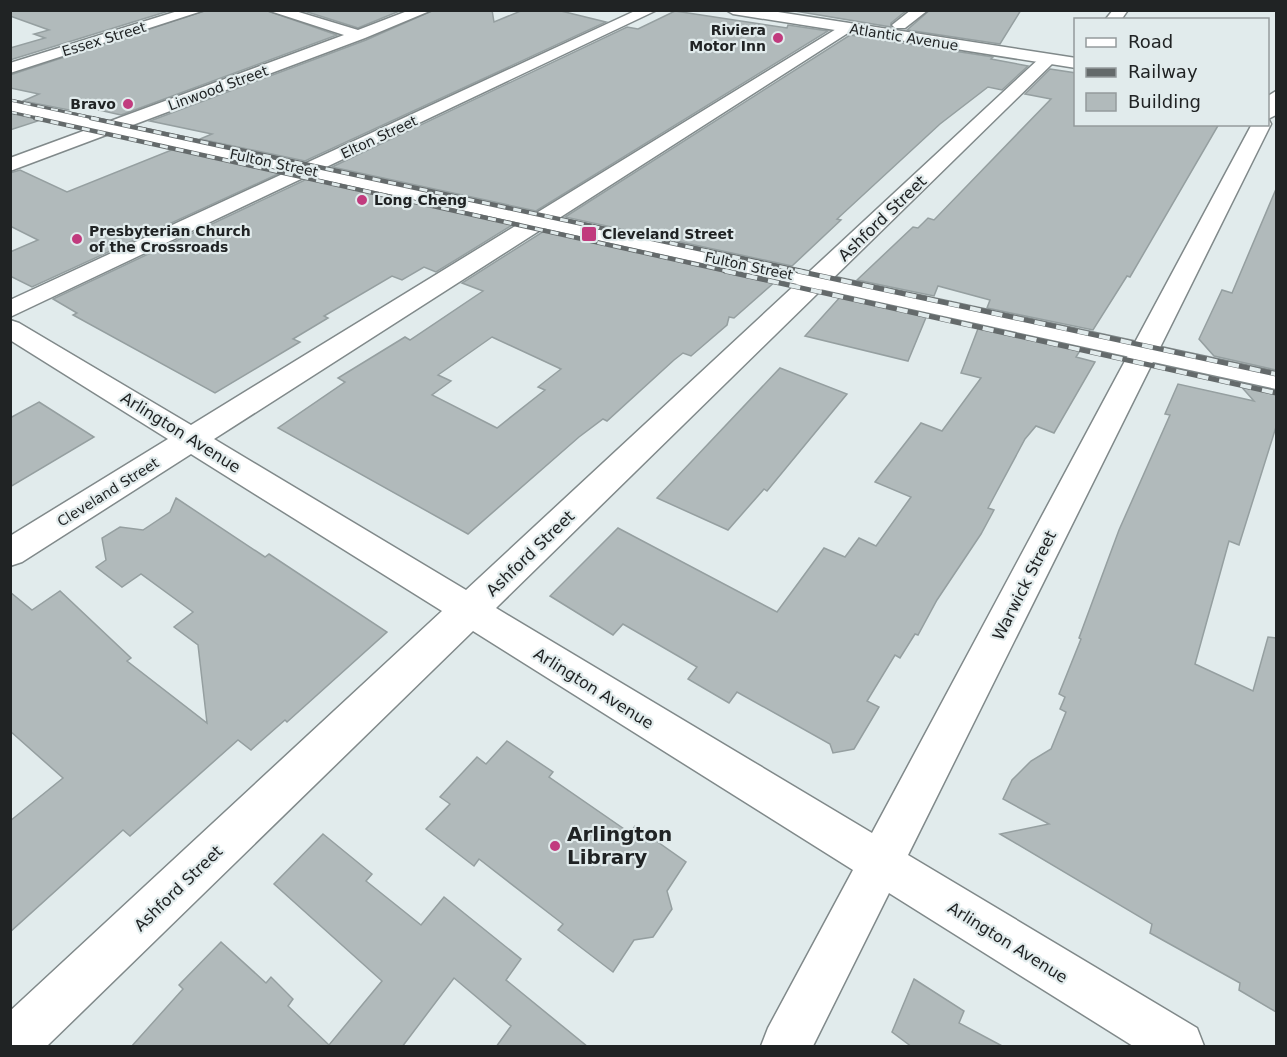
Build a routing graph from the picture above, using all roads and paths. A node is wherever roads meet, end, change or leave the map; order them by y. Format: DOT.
graph roads {
  1 [pos="198,10"];
  2 [pos="274,10"];
  3 [pos="425,10"];
  4 [pos="650,10"];
  5 [pos="733,10"];
  6 [pos="803,10"];
  7 [pos="921,10"];
  8 [pos="900,25"];
  9 [pos="846,28"];
  10 [pos="360,35"];
  11 [pos="1066,58"];
  12 [pos="10,68"];
  13 [pos="1276,96"];
  14 [pos="10,105"];
  15 [pos="1269,112"];
  16 [pos="1261,126"];
  17 [pos="112,127"];
  18 [pos="10,165"];
  19 [pos="309,170"];
  20 [pos="540,221"];
  21 [pos="817,281"];
  22 [pos="10,310"];
  23 [pos="10,328"];
  24 [pos="1144,352"];
  25 [pos="1276,381"];
  26 [pos="192,439"];
  27 [pos="10,553"];
  28 [pos="469,611"];
  29 [pos="881,864"];
  30 [pos="11,1047"];
  31 [pos="786,1047"];
  32 [pos="1179,1047"];
  1 -- 12 [label="street, Essex Street"];
  2 -- 10 [label="street"];
  3 -- 10 [label="street, Linwood Street"];
  4 -- 19 [label="street, Elton Street"];
  5 -- 9 [label="street, Atlantic Avenue"];
  6 -- 8 [label="street, Atlantic Avenue"];
  7 -- 8 [label="street"];
  8 -- 11 [label="street, Atlantic Avenue"];
  9 -- 11 [label="street, Atlantic Avenue"];
  9 -- 20 [label="street, Cleveland Street"];
  10 -- 17 [label="street, Linwood Street"];
  11 -- 21 [label="street, Ashford Street"];
  13 -- 15 [label="street"];
  14 -- 17 [label="street, Fulton Street"];
  16 -- 24 [label="street, Warwick Street"];
  17 -- 18 [label="street, Linwood Street"];
  17 -- 19 [label="street, Fulton Street"];
  19 -- 20 [label="street, Fulton Street"];
  19 -- 22 [label="street, Elton Street"];
  20 -- 21 [label="street, Fulton Street"];
  20 -- 26 [label="street, Cleveland Street"];
  21 -- 24 [label="street, Fulton Street"];
  21 -- 28 [label="street, Ashford Street"];
  23 -- 26 [label="street, Arlington Avenue"];
  24 -- 25 [label="street, Fulton Street"];
  24 -- 29 [label="street, Warwick Street"];
  26 -- 27 [label="street, Cleveland Street"];
  26 -- 28 [label="street, Arlington Avenue"];
  28 -- 29 [label="street, Arlington Avenue"];
  28 -- 30 [label="street, Ashford Street"];
  29 -- 31 [label="street, Warwick Street"];
  29 -- 32 [label="street, Arlington Avenue"];
}
